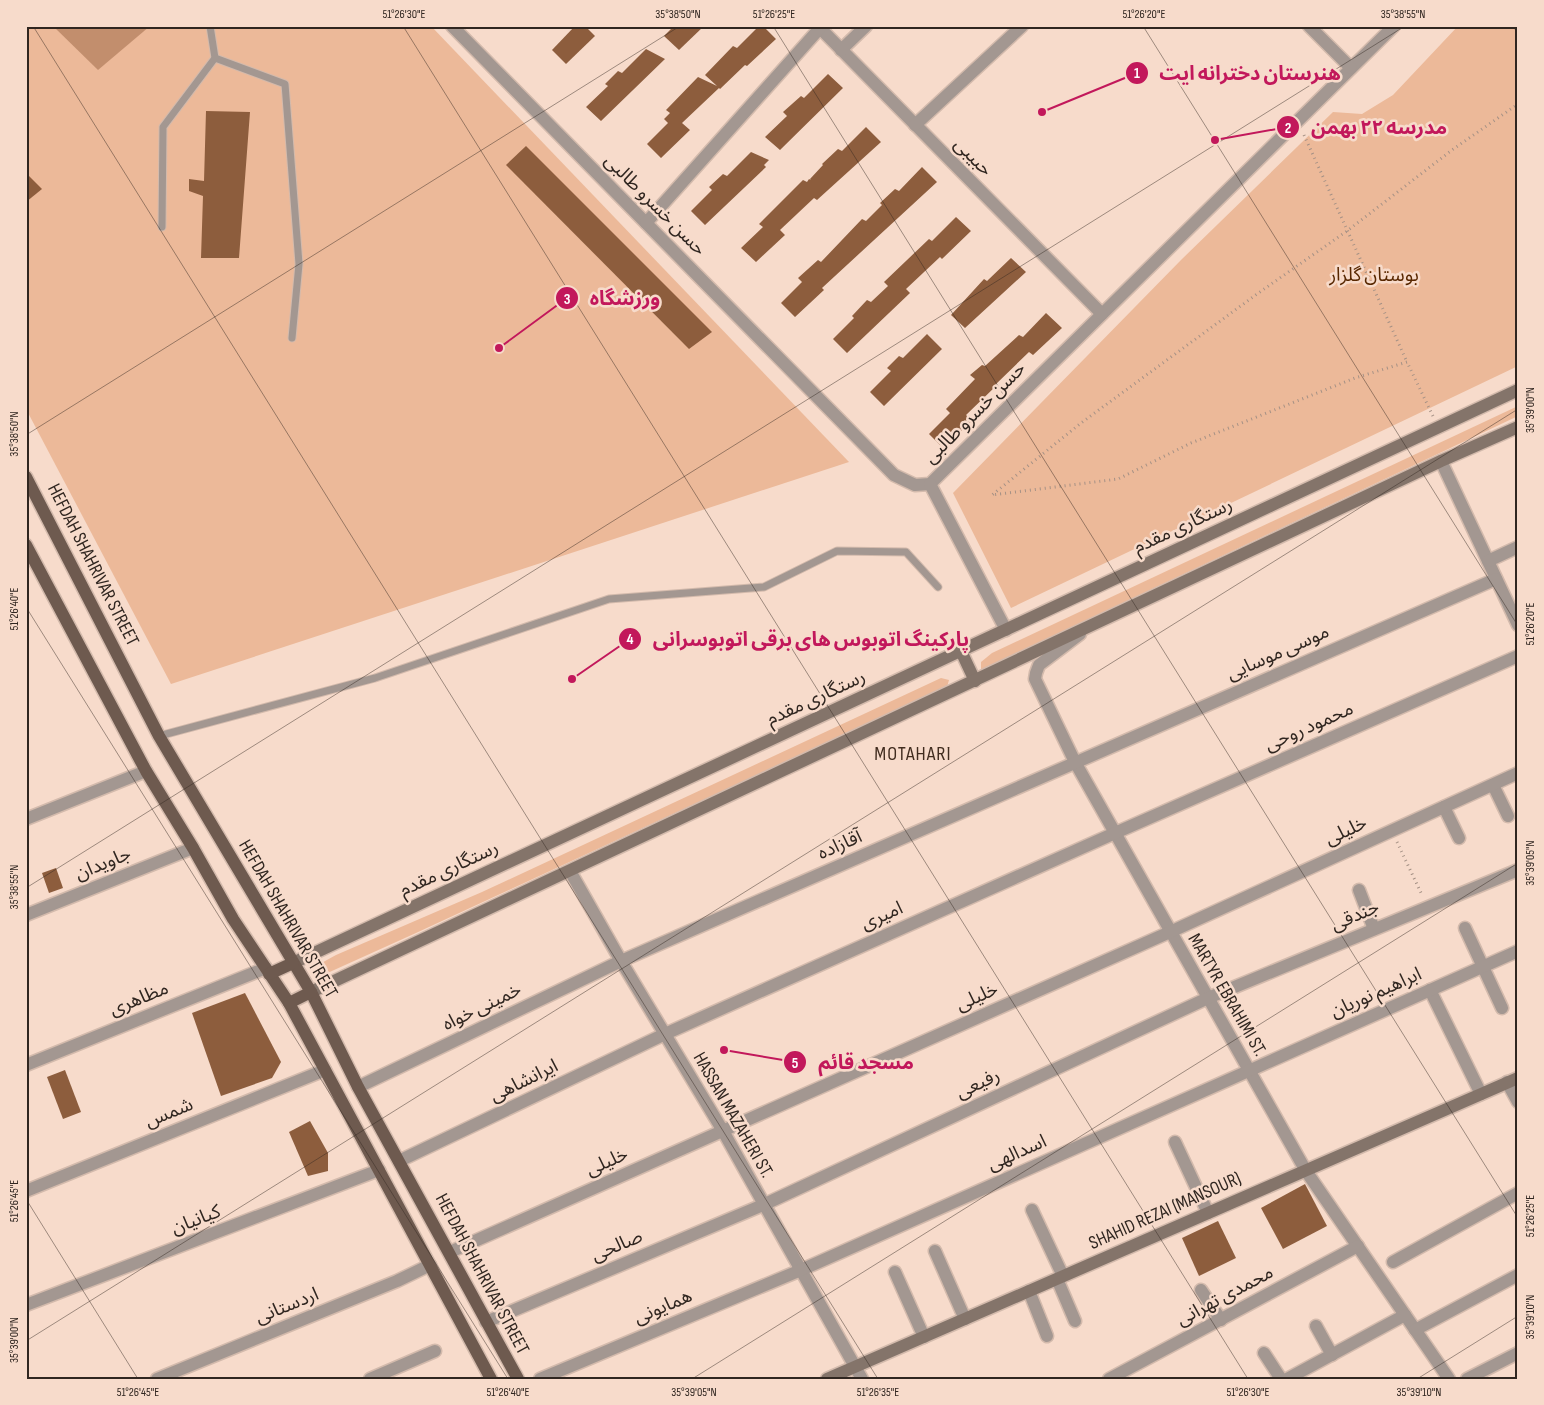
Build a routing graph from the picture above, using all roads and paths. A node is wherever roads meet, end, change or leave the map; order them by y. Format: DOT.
graph roads {
  1 [pos="210,26"];
  2 [pos="452,26"];
  3 [pos="866,26"];
  4 [pos="1022,26"];
  5 [pos="1309,26"];
  6 [pos="1394,26"];
  7 [pos="819,27"];
  8 [pos="841,50"];
  9 [pos="215,58"];
  10 [pos="1351,68"];
  11 [pos="1518,104"];
  12 [pos="1297,121"];
  13 [pos="915,125"];
  14 [pos="646,223"];
  15 [pos="162,227"];
  16 [pos="1347,231"];
  17 [pos="1102,314"];
  18 [pos="292,338"];
  19 [pos="1407,362"];
  20 [pos="1518,390"];
  21 [pos="1518,427"];
  22 [pos="1438,428"];
  23 [pos="1441,461"];
  24 [pos="26,477"];
  25 [pos="930,484"];
  26 [pos="26,545"];
  27 [pos="1518,547"];
  28 [pos="1488,560"];
  29 [pos="1496,578"];
  30 [pos="938,587"];
  31 [pos="1518,625"];
  32 [pos="1086,629"];
  33 [pos="1006,630"];
  34 [pos="961,651"];
  35 [pos="1518,656"];
  36 [pos="975,681"];
  37 [pos="159,736"];
  38 [pos="1075,762"];
  39 [pos="146,771"];
  40 [pos="1518,774"];
  41 [pos="1492,785"];
  42 [pos="1444,807"];
  43 [pos="1508,816"];
  44 [pos="26,819"];
  45 [pos="1392,831"];
  46 [pos="1115,833"];
  47 [pos="1459,838"];
  48 [pos="193,848"];
  49 [pos="1518,870"];
  50 [pos="570,871"];
  51 [pos="1359,890"];
  52 [pos="1428,906"];
  53 [pos="26,915"];
  54 [pos="1465,928"];
  55 [pos="1374,929"];
  56 [pos="1170,932"];
  57 [pos="1518,951"];
  58 [pos="621,961"];
  59 [pos="294,963"];
  60 [pos="1482,967"];
  61 [pos="267,971"];
  62 [pos="1430,990"];
  63 [pos="311,992"];
  64 [pos="1208,998"];
  65 [pos="288,1003"];
  66 [pos="1502,1008"];
  67 [pos="665,1034"];
  68 [pos="26,1065"];
  69 [pos="325,1070"];
  70 [pos="1249,1070"];
  71 [pos="1512,1080"];
  72 [pos="358,1087"];
  73 [pos="1481,1094"];
  74 [pos="1518,1102"];
  75 [pos="723,1131"];
  76 [pos="1175,1142"];
  77 [pos="399,1161"];
  78 [pos="379,1170"];
  79 [pos="1306,1171"];
  80 [pos="26,1192"];
  81 [pos="1518,1193"];
  82 [pos="763,1205"];
  83 [pos="1032,1210"];
  84 [pos="1208,1213"];
  85 [pos="1358,1246"];
  86 [pos="935,1251"];
  87 [pos="450,1252"];
  88 [pos="1393,1262"];
  89 [pos="430,1265"];
  90 [pos="800,1270"];
  91 [pos="895,1272"];
  92 [pos="1518,1276"];
  93 [pos="1060,1278"];
  94 [pos="1201,1290"];
  95 [pos="1029,1291"];
  96 [pos="26,1305"];
  97 [pos="1405,1315"];
  98 [pos="965,1319"];
  99 [pos="1075,1320"];
  100 [pos="1220,1320"];
  101 [pos="486,1322"];
  102 [pos="1316,1326"];
  103 [pos="1415,1330"];
  104 [pos="1047,1336"];
  105 [pos="924,1337"];
  106 [pos="435,1351"];
  107 [pos="1264,1353"];
  108 [pos="1518,1353"];
  109 [pos="1332,1355"];
  110 [pos="855,1367"];
  111 [pos="156,1379"];
  112 [pos="370,1379"];
  113 [pos="491,1379"];
  114 [pos="518,1379"];
  115 [pos="540,1379"];
  116 [pos="827,1379"];
  117 [pos="862,1379"];
  118 [pos="1110,1379"];
  119 [pos="1281,1379"];
  120 [pos="1287,1379"];
  121 [pos="1449,1379"];
  122 [pos="1467,1379"];
  1 -- 9 [label="lane"];
  2 -- 14 [label="street, حسن خسرو طالبی"];
  3 -- 8 [label="street"];
  4 -- 13 [label="street"];
  5 -- 10 [label="street"];
  6 -- 10 [label="street, حسن خسرو طالبی"];
  7 -- 8 [label="street, حبیبی"];
  7 -- 14 [label="street"];
  8 -- 13 [label="street, حبیبی"];
  9 -- 15 [label="lane"];
  9 -- 18 [label="lane"];
  10 -- 12 [label="street, حسن خسرو طالبی"];
  11 -- 16 [label="path"];
  12 -- 16 [label="path"];
  12 -- 17 [label="street, حسن خسرو طالبی"];
  13 -- 17 [label="street, حبیبی"];
  14 -- 25 [label="street, حسن خسرو طالبی"];
  16 -- 19 [label="path"];
  16 -- 19 [label="path"];
  17 -- 25 [label="street, حسن خسرو طالبی"];
  19 -- 22 [label="path"];
  20 -- 22 [label="main road, رستگاری مقدم"];
  21 -- 23 [label="main road"];
  22 -- 33 [label="main road, رستگاری مقدم"];
  23 -- 28 [label="street"];
  23 -- 32 [label="main road"];
  24 -- 37 [label="main road, HEFDAH SHAHRIVAR STREET"];
  25 -- 33 [label="street"];
  26 -- 39 [label="main road"];
  27 -- 28 [label="street"];
  28 -- 29 [label="street"];
  29 -- 31 [label="street"];
  29 -- 38 [label="street, موسی موسایی"];
  30 -- 37 [label="lane"];
  32 -- 36 [label="main road"];
  32 -- 38 [label="street, MARTYR EBRAHIMI ST."];
  33 -- 34 [label="main road, رستگاری مقدم"];
  34 -- 36 [label="main road"];
  34 -- 59 [label="main road, رستگاری مقدم"];
  35 -- 46 [label="street, محمود روحی"];
  36 -- 50 [label="main road"];
  37 -- 59 [label="main road, HEFDAH SHAHRIVAR STREET"];
  38 -- 46 [label="street, MARTYR EBRAHIMI ST."];
  38 -- 58 [label="street, آقازاده"];
  39 -- 44 [label="street"];
  39 -- 48 [label="main road"];
  40 -- 41 [label="street, خلیلی"];
  41 -- 42 [label="street, خلیلی"];
  41 -- 43 [label="street"];
  42 -- 45 [label="street, خلیلی"];
  42 -- 47 [label="street"];
  45 -- 52 [label="path"];
  45 -- 56 [label="street, خلیلی"];
  46 -- 56 [label="street, MARTYR EBRAHIMI ST."];
  46 -- 67 [label="street, امیری"];
  48 -- 53 [label="street, جاویدان"];
  48 -- 61 [label="main road"];
  49 -- 52 [label="street, جندقی"];
  50 -- 58 [label="street, HASSAN MAZAHERI ST."];
  50 -- 63 [label="main road"];
  51 -- 55 [label="street"];
  52 -- 55 [label="street, جندقی"];
  54 -- 60 [label="street"];
  55 -- 64 [label="street, جندقی"];
  56 -- 64 [label="street, MARTYR EBRAHIMI ST."];
  56 -- 75 [label="street, خلیلی"];
  57 -- 60 [label="street, ابراهیم نوریان"];
  58 -- 67 [label="street, HASSAN MAZAHERI ST."];
  58 -- 72 [label="street, خمینی خواه"];
  59 -- 61 [label="main road"];
  59 -- 63 [label="main road, HEFDAH SHAHRIVAR STREET"];
  60 -- 62 [label="street, ابراهیم نوریان"];
  60 -- 66 [label="street"];
  61 -- 65 [label="main road"];
  61 -- 68 [label="street, مظاهری"];
  62 -- 70 [label="street, ابراهیم نوریان"];
  62 -- 73 [label="street"];
  63 -- 65 [label="main road"];
  63 -- 72 [label="main road, HEFDAH SHAHRIVAR STREET"];
  64 -- 70 [label="street, MARTYR EBRAHIMI ST."];
  64 -- 82 [label="street, رفیعی"];
  65 -- 69 [label="main road"];
  67 -- 75 [label="street, HASSAN MAZAHERI ST."];
  67 -- 77 [label="street, ایرانشاهی"];
  69 -- 78 [label="main road"];
  69 -- 80 [label="street, شمس"];
  70 -- 79 [label="street, MARTYR EBRAHIMI ST."];
  70 -- 90 [label="street, اسدالهی"];
  71 -- 73 [label="main road, SHAHID REZAI (MANSOUR)"];
  71 -- 74 [label="street"];
  72 -- 77 [label="main road, HEFDAH SHAHRIVAR STREET"];
  73 -- 79 [label="main road, SHAHID REZAI (MANSOUR)"];
  75 -- 82 [label="street, HASSAN MAZAHERI ST."];
  75 -- 87 [label="street, خلیلی"];
  76 -- 84 [label="street"];
  77 -- 87 [label="main road, HEFDAH SHAHRIVAR STREET"];
  78 -- 89 [label="main road"];
  78 -- 96 [label="street, کیانیان"];
  79 -- 84 [label="main road, SHAHID REZAI (MANSOUR)"];
  79 -- 85 [label="street, MARTYR EBRAHIMI ST."];
  81 -- 88 [label="street"];
  82 -- 90 [label="street, HASSAN MAZAHERI ST."];
  82 -- 101 [label="street, صالحی"];
  83 -- 93 [label="street"];
  84 -- 93 [label="main road, SHAHID REZAI (MANSOUR)"];
  85 -- 97 [label="street, MARTYR EBRAHIMI ST."];
  85 -- 100 [label="street, محمدی تهرانی"];
  86 -- 98 [label="street"];
  87 -- 101 [label="main road, HEFDAH SHAHRIVAR STREET"];
  89 -- 111 [label="street, اردستانی"];
  89 -- 113 [label="main road"];
  90 -- 110 [label="street, HASSAN MAZAHERI ST."];
  90 -- 115 [label="street, همایونی"];
  91 -- 105 [label="street"];
  92 -- 103 [label="street"];
  93 -- 95 [label="main road, SHAHID REZAI (MANSOUR)"];
  93 -- 99 [label="street"];
  94 -- 100 [label="street"];
  95 -- 98 [label="main road, SHAHID REZAI (MANSOUR)"];
  95 -- 104 [label="street"];
  97 -- 103 [label="street, MARTYR EBRAHIMI ST."];
  97 -- 109 [label="street"];
  98 -- 105 [label="main road, SHAHID REZAI (MANSOUR)"];
  100 -- 118 [label="street, محمدی تهرانی"];
  101 -- 114 [label="main road, HEFDAH SHAHRIVAR STREET"];
  102 -- 109 [label="street"];
  103 -- 121 [label="street, MARTYR EBRAHIMI ST."];
  105 -- 110 [label="main road, SHAHID REZAI (MANSOUR)"];
  106 -- 112 [label="street"];
  107 -- 119 [label="street"];
  108 -- 122 [label="street"];
  109 -- 120 [label="street"];
  110 -- 116 [label="main road, SHAHID REZAI (MANSOUR)"];
  110 -- 117 [label="street, HASSAN MAZAHERI ST."];
}
